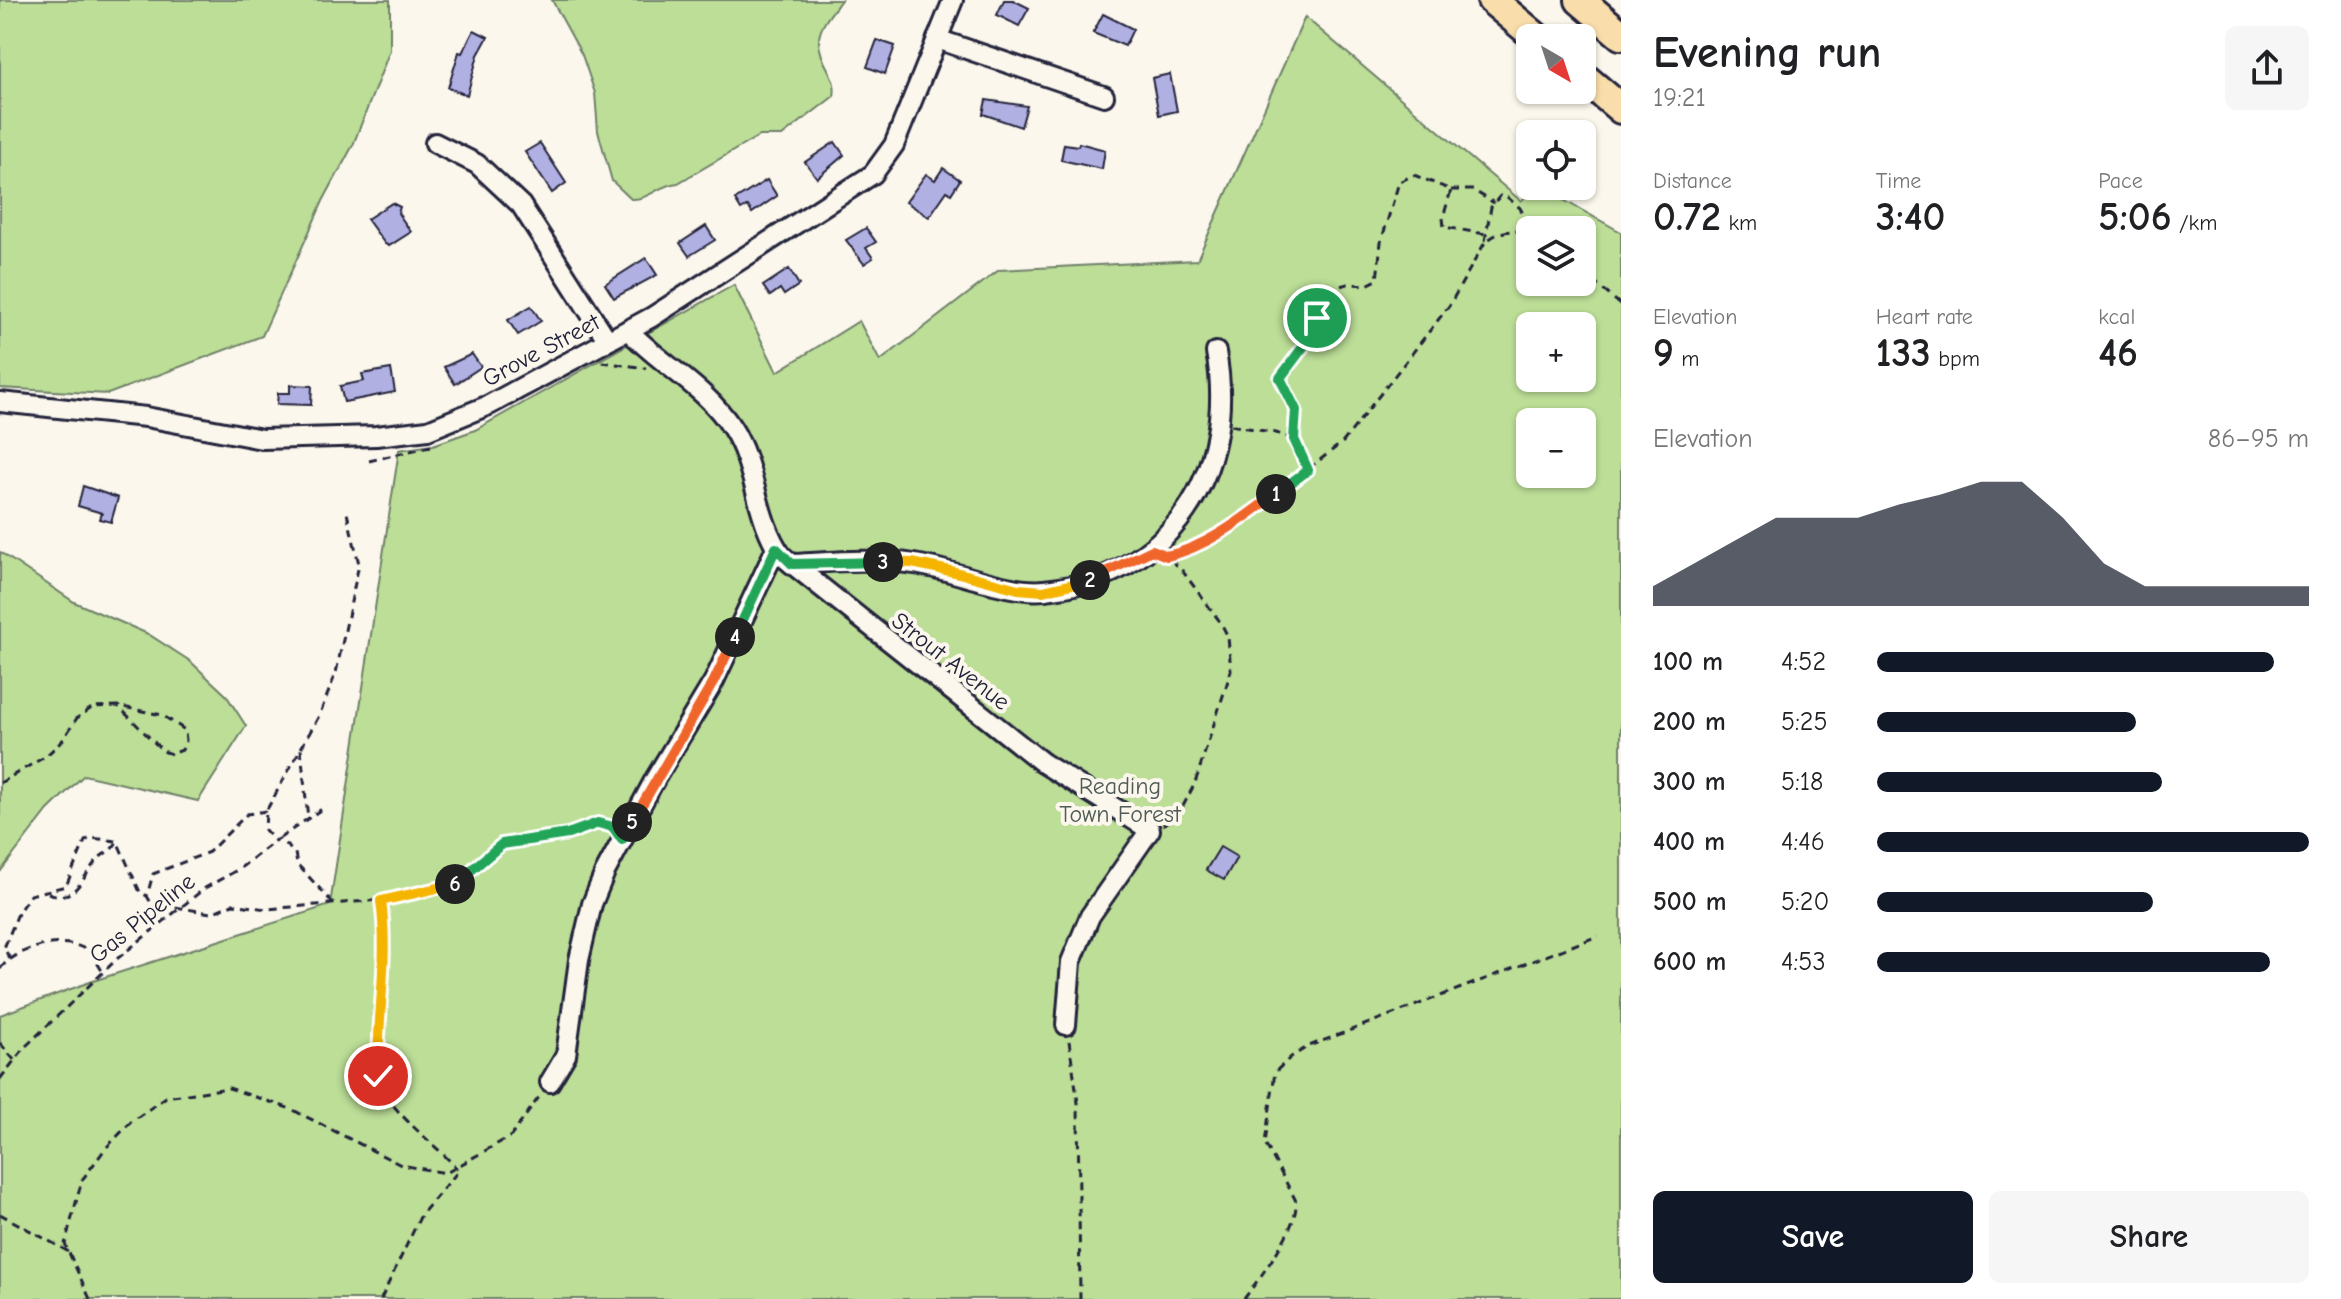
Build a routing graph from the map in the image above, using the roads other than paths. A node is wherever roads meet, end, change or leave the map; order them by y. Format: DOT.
graph roads {
  1 [pos="953,0"];
  2 [pos="1492,0"];
  3 [pos="1580,0"];
  4 [pos="1520,24"];
  5 [pos="1621,35"];
  6 [pos="937,39"];
  7 [pos="1596,88"];
  8 [pos="1104,96"];
  9 [pos="1621,109"];
  10 [pos="435,143"];
  11 [pos="628,330"];
  12 [pos="608,341"];
  13 [pos="1216,352"];
  14 [pos="0,402"];
  15 [pos="776,548"];
  16 [pos="792,564"];
  17 [pos="1066,1025"];
  18 [pos="550,1082"];
  1 -- 6 [label="street, Grove Street"];
  2 -- 4 [label="highway"];
  3 -- 5 [label="highway"];
  6 -- 8 [label="street"];
  6 -- 11 [label="street, Grove Street"];
  7 -- 9 [label="highway"];
  10 -- 12 [label="street"];
  11 -- 12 [label="street, Grove Street"];
  11 -- 15 [label="street, Strout Avenue"];
  12 -- 14 [label="street, Grove Street"];
  13 -- 16 [label="street"];
  15 -- 16 [label="street, Strout Avenue"];
  15 -- 18 [label="street"];
  16 -- 17 [label="street, Strout Avenue"];
}
